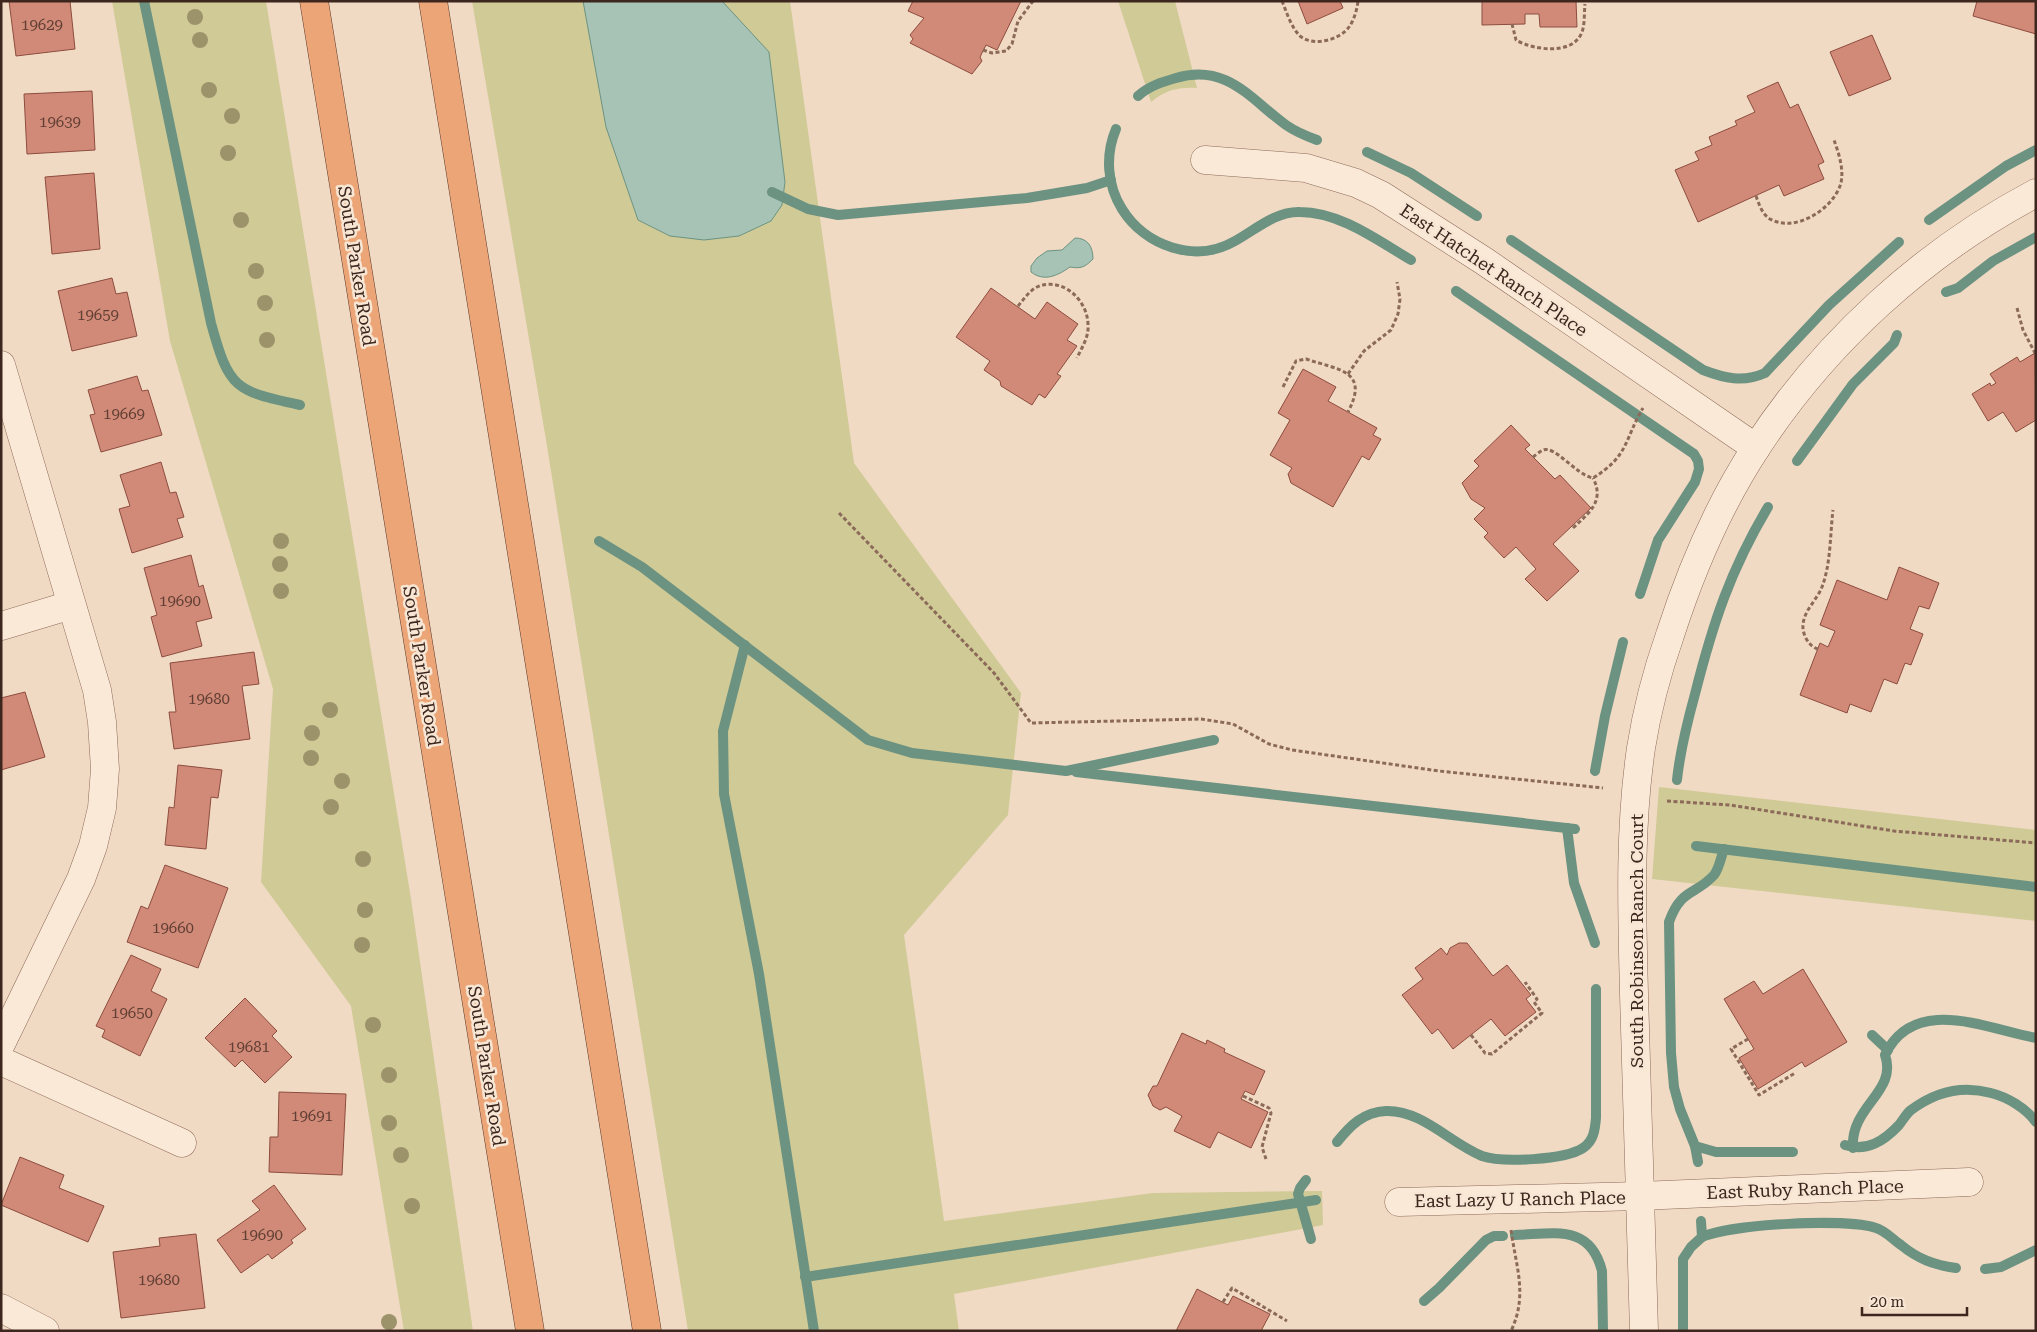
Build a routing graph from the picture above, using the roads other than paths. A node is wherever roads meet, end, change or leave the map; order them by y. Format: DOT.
graph roads {
  1 [pos="314,1"];
  2 [pos="433,1"];
  3 [pos="1205,160"];
  4 [pos="2036,193"];
  5 [pos="1,365"];
  6 [pos="1756,448"];
  7 [pos="71,605"];
  8 [pos="1,626"];
  9 [pos="1,1044"];
  10 [pos="1,1061"];
  11 [pos="182,1143"];
  12 [pos="1969,1182"];
  13 [pos="1640,1196"];
  14 [pos="1399,1202"];
  15 [pos="1,1308"];
  16 [pos="45,1331"];
  17 [pos="530,1331"];
  18 [pos="648,1331"];
  19 [pos="1644,1331"];
  1 -- 17 [label="highway, South Parker Road"];
  2 -- 18 [label="highway"];
  3 -- 6 [label="street, East Hatchet Ranch Place"];
  4 -- 6 [label="street, South Robinson Ranch Court"];
  5 -- 7 [label="street"];
  6 -- 13 [label="street, South Robinson Ranch Court"];
  7 -- 8 [label="street"];
  7 -- 9 [label="street"];
  10 -- 11 [label="street"];
  12 -- 13 [label="street, East Ruby Ranch Place"];
  13 -- 14 [label="street, East Lazy U Ranch Place"];
  13 -- 19 [label="street, South Robinson Ranch Court"];
  15 -- 16 [label="street"];
}
